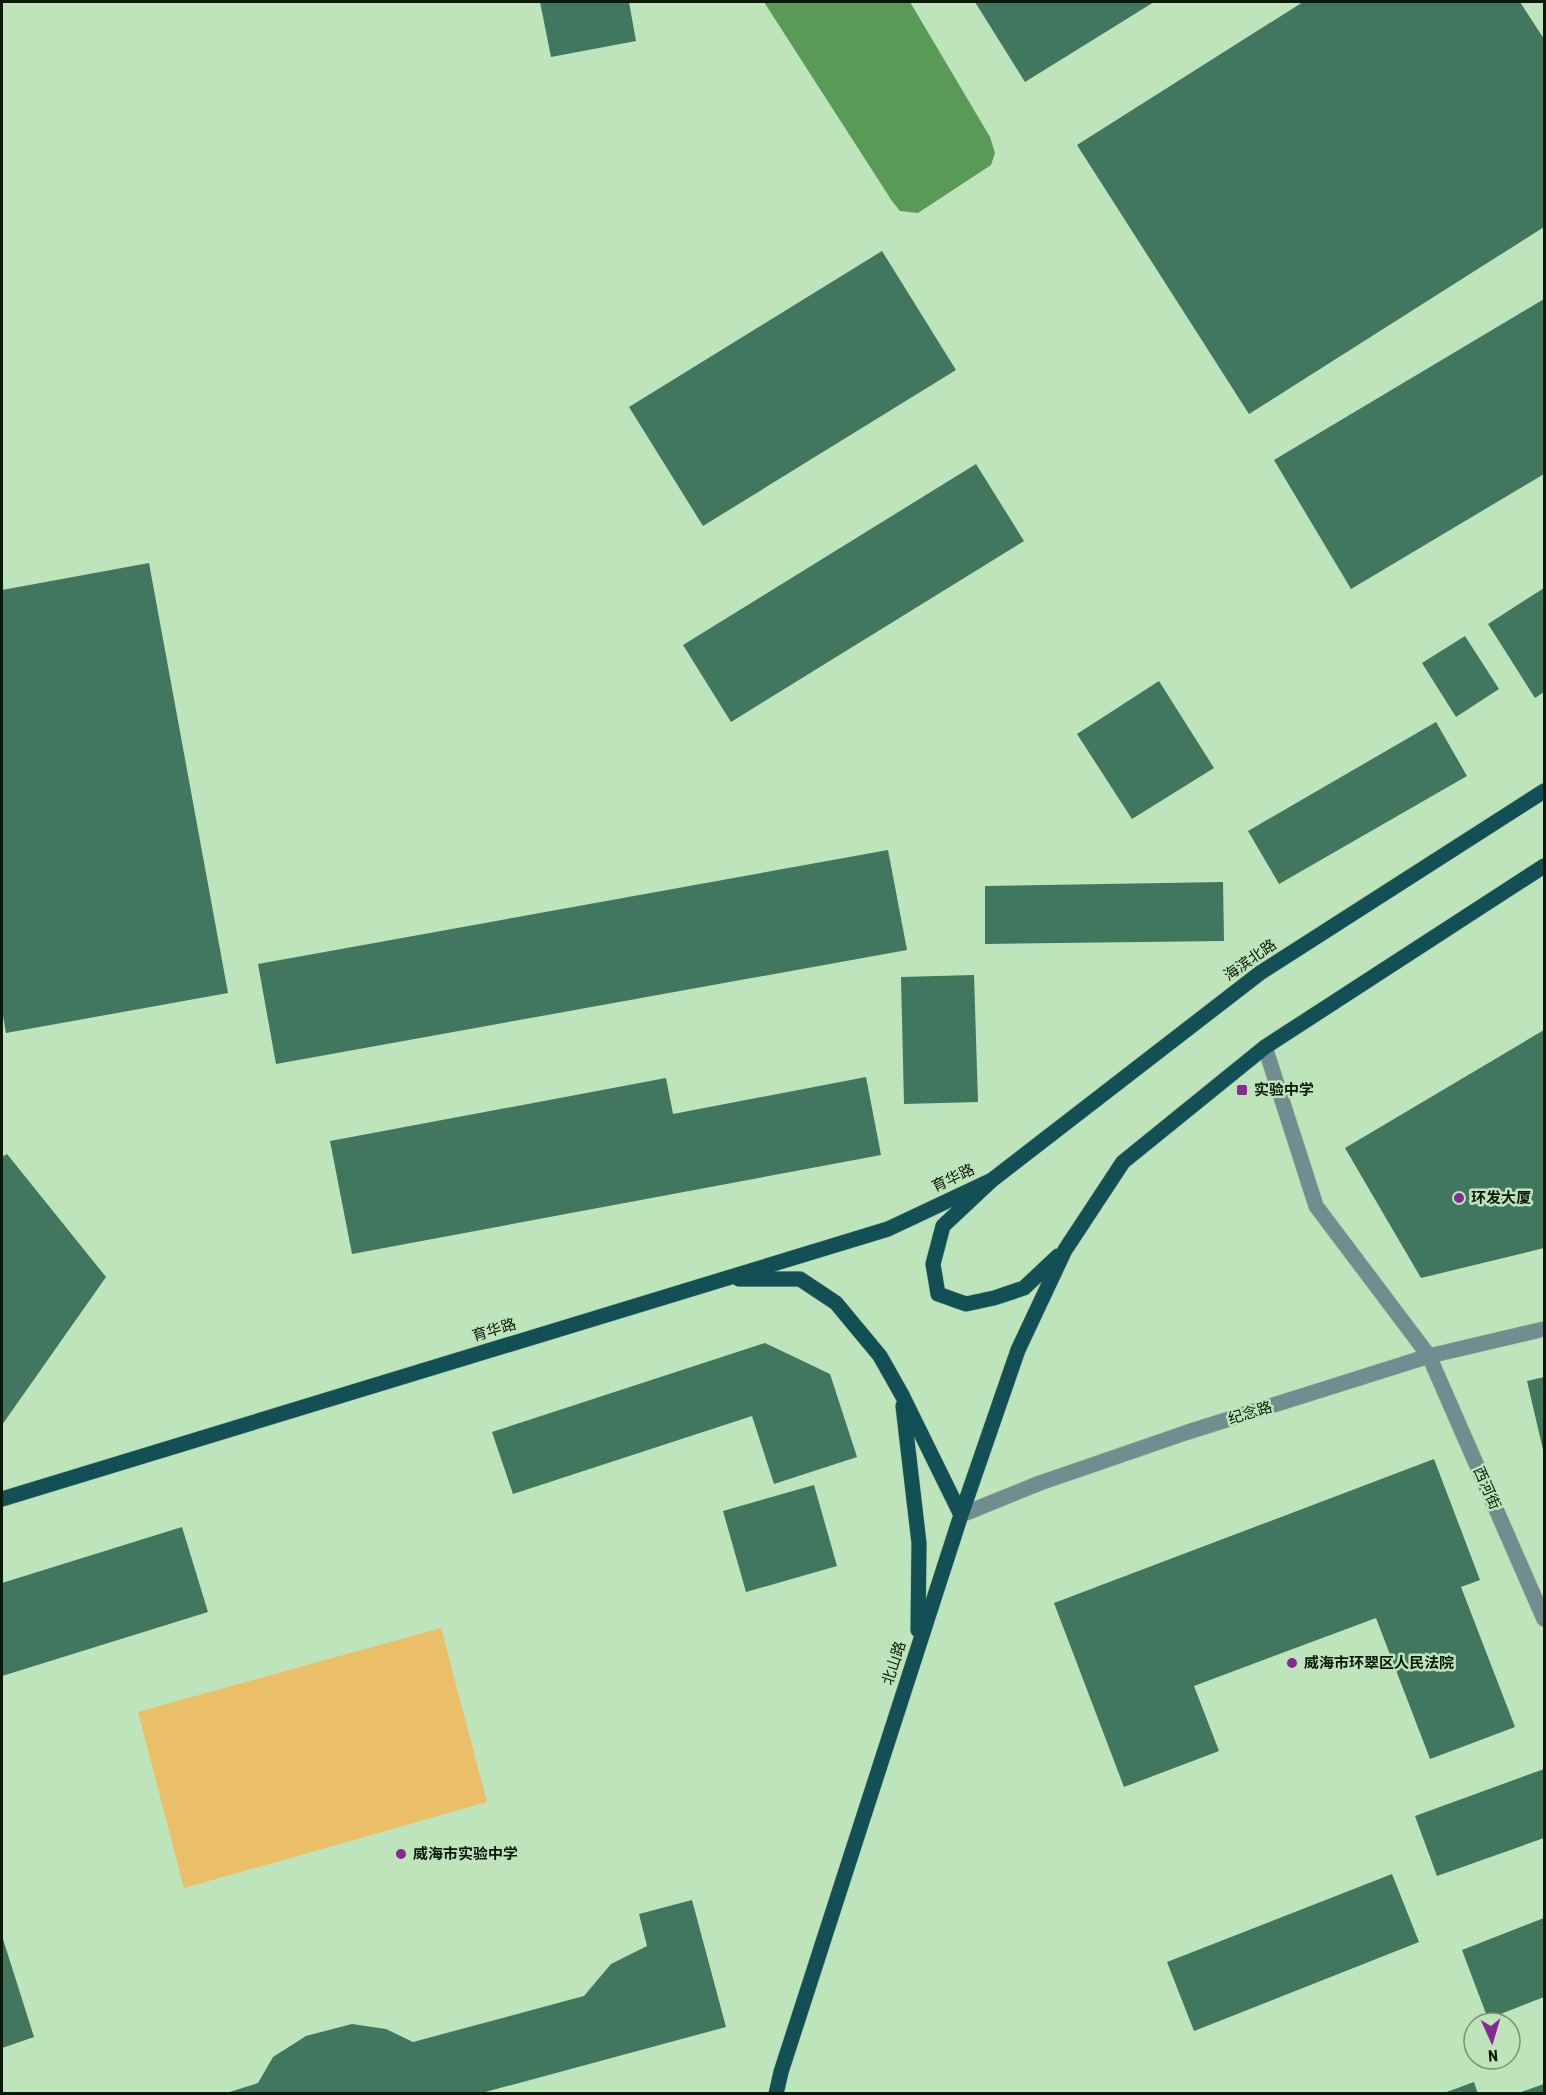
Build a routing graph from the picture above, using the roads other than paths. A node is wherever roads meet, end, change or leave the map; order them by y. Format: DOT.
graph roads {
  1 [pos="1545,790"];
  2 [pos="1545,866"];
  3 [pos="1265,1047"];
  4 [pos="992,1180"];
  5 [pos="1065,1250"];
  6 [pos="721,1279"];
  7 [pos="1545,1329"];
  8 [pos="1429,1356"];
  9 [pos="902,1395"];
  10 [pos="2,1499"];
  11 [pos="961,1515"];
  12 [pos="1545,1619"];
  13 [pos="918,1645"];
  14 [pos="776,2094"];
  1 -- 4 [label="main road, 海滨北路"];
  2 -- 3 [label="main road"];
  3 -- 5 [label="main road"];
  3 -- 8 [label="street, 西河街"];
  4 -- 5 [label="main road"];
  4 -- 6 [label="main road, 育华路"];
  5 -- 11 [label="main road, 北山路"];
  6 -- 9 [label="main road"];
  6 -- 10 [label="main road, 育华路"];
  7 -- 8 [label="street, 纪念路"];
  8 -- 11 [label="street, 纪念路"];
  8 -- 12 [label="street, 西河街"];
  9 -- 11 [label="main road"];
  9 -- 13 [label="main road"];
  11 -- 13 [label="main road, 北山路"];
  13 -- 14 [label="main road, 北山路"];
}
